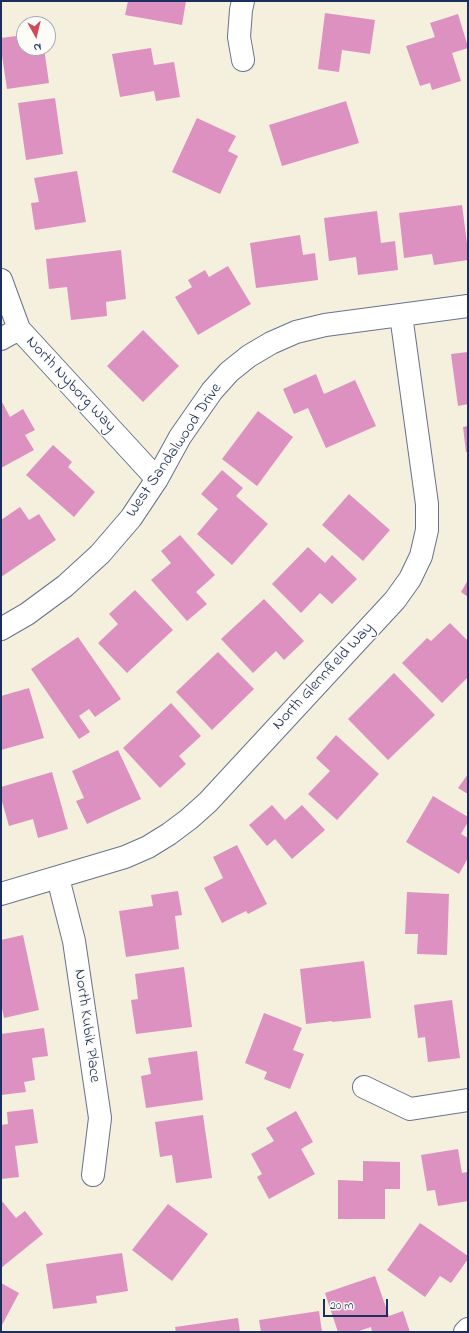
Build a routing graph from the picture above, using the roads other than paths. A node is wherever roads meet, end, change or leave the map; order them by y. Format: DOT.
graph roads {
  1 [pos="243,1"];
  2 [pos="244,60"];
  3 [pos="1,280"];
  4 [pos="468,306"];
  5 [pos="401,314"];
  6 [pos="10,334"];
  7 [pos="157,479"];
  8 [pos="1,629"];
  9 [pos="58,878"];
  10 [pos="1,894"];
  11 [pos="364,1087"];
  12 [pos="468,1100"];
  13 [pos="93,1175"];
  14 [pos="468,1329"];
  15 [pos="465,1332"];
  1 -- 2 [label="street"];
  3 -- 6 [label="street, North Nyborg Way"];
  4 -- 5 [label="street, West Sandalwood Drive"];
  5 -- 7 [label="street, West Sandalwood Drive"];
  5 -- 9 [label="street, North Glennfield Way"];
  6 -- 7 [label="street, North Nyborg Way"];
  7 -- 8 [label="street, West Sandalwood Drive"];
  9 -- 10 [label="street, North Glennfield Way"];
  9 -- 13 [label="street, North Kubik Place"];
  11 -- 12 [label="street"];
  14 -- 15 [label="street"];
}
